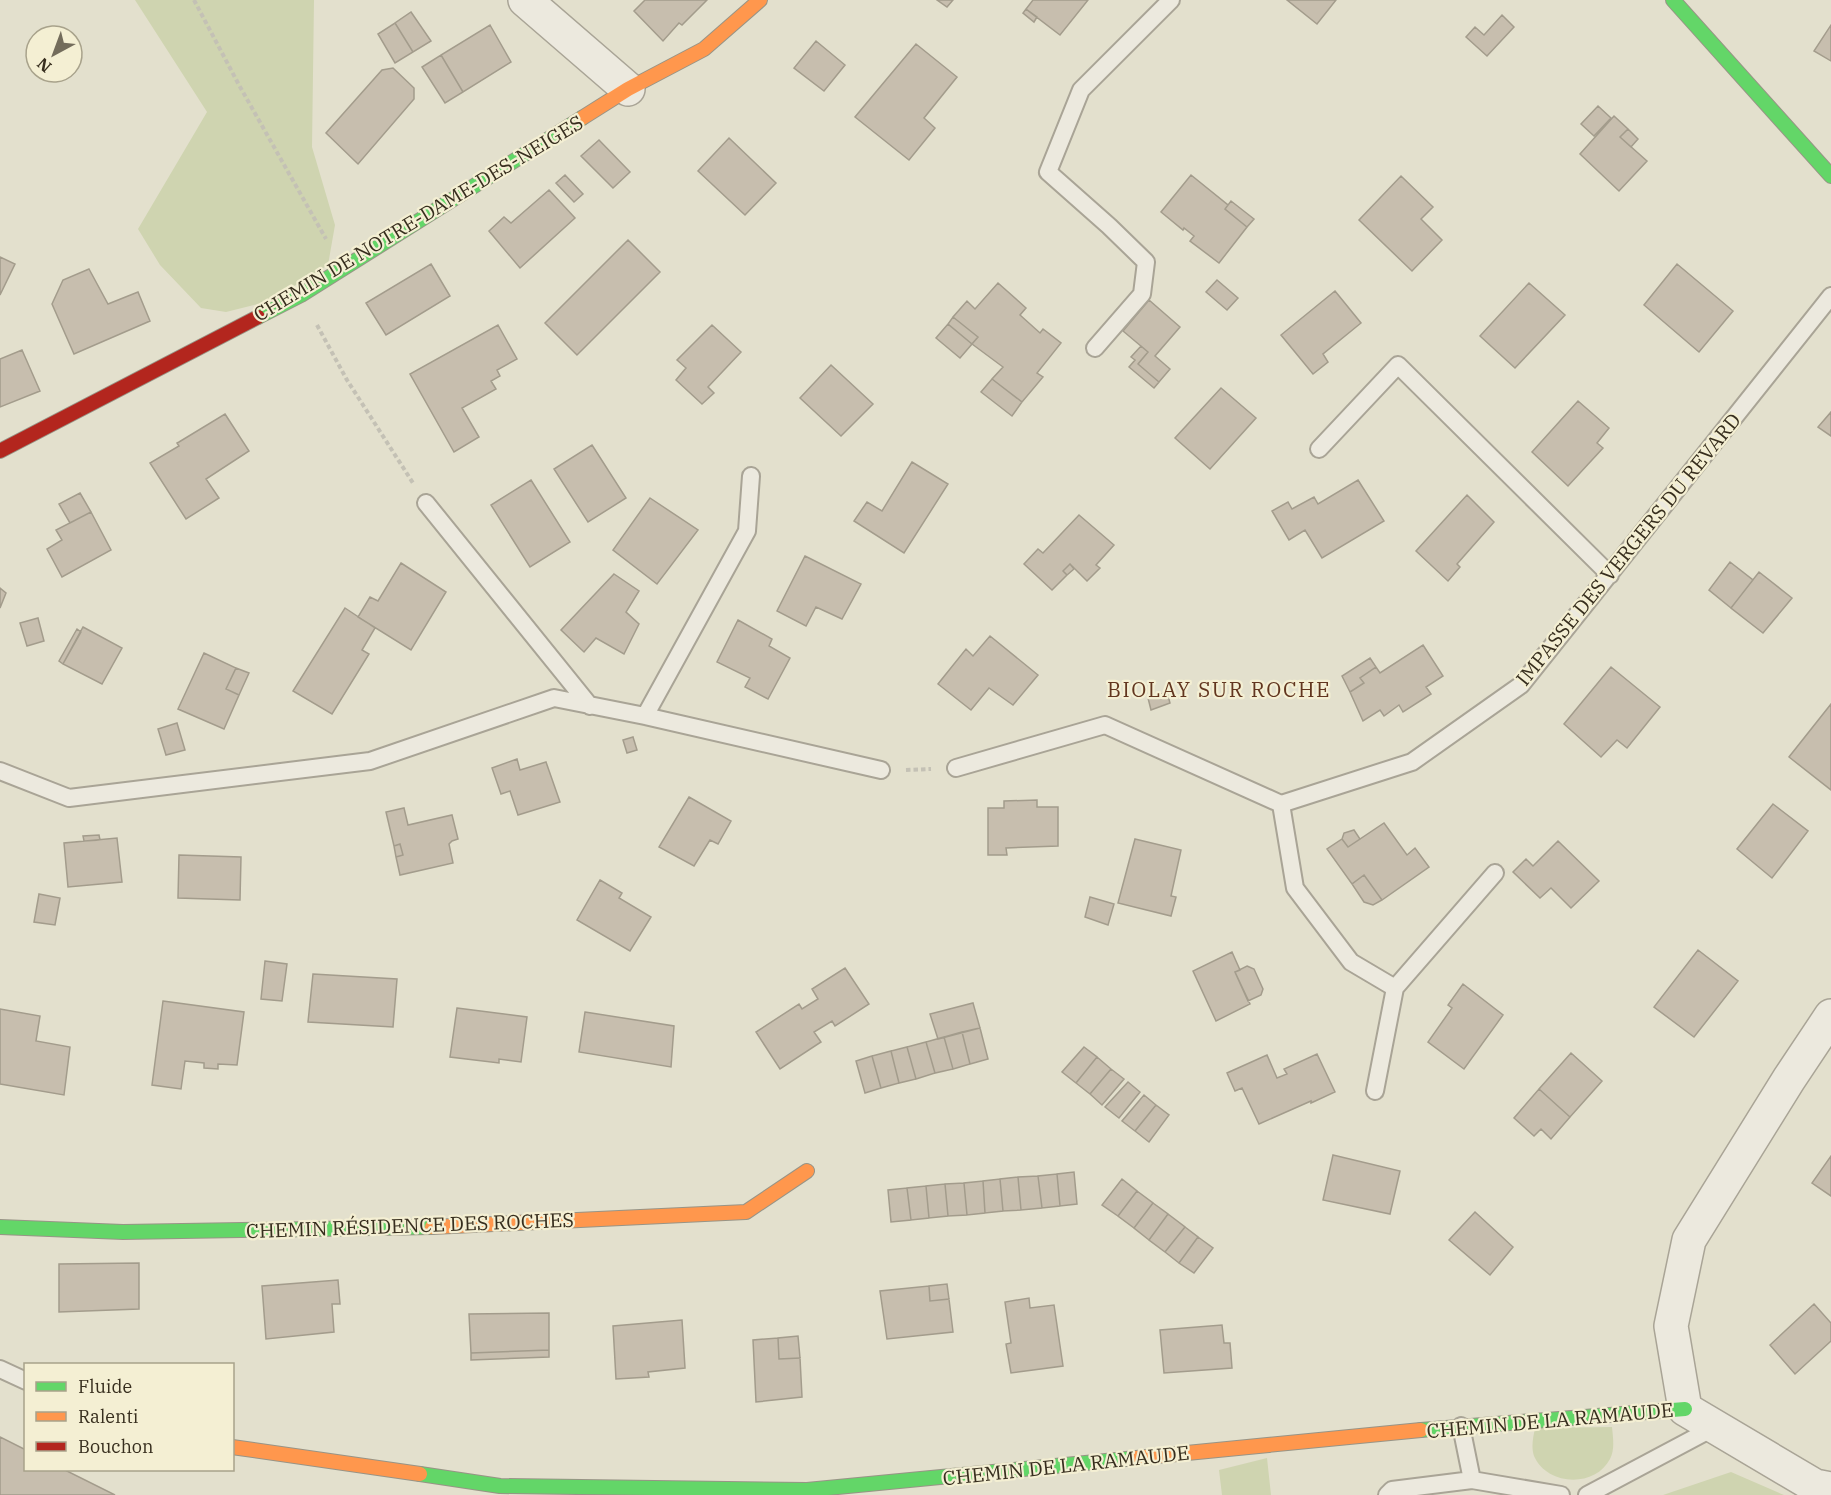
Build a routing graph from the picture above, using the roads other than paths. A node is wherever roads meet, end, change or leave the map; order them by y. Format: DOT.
graph roads {
  1 [pos="525,0"];
  2 [pos="760,0"];
  3 [pos="1171,0"];
  4 [pos="1673,0"];
  5 [pos="628,89"];
  6 [pos="1831,176"];
  7 [pos="1831,296"];
  8 [pos="1095,348"];
  9 [pos="1319,449"];
  10 [pos="0,451"];
  11 [pos="751,476"];
  12 [pos="426,503"];
  13 [pos="1610,575"];
  14 [pos="590,705"];
  15 [pos="645,716"];
  16 [pos="956,768"];
  17 [pos="881,770"];
  18 [pos="0,771"];
  19 [pos="1281,804"];
  20 [pos="1495,873"];
  21 [pos="1395,988"];
  22 [pos="1831,1017"];
  23 [pos="1375,1092"];
  24 [pos="807,1171"];
  25 [pos="0,1227"];
  26 [pos="0,1369"];
  27 [pos="24,1381"];
  28 [pos="1685,1409"];
  29 [pos="1461,1426"];
  30 [pos="1715,1427"];
  31 [pos="234,1447"];
  32 [pos="1472,1480"];
  33 [pos="1831,1489"];
  34 [pos="1387,1495"];
  35 [pos="1561,1495"];
  36 [pos="1587,1495"];
  1 -- 5 [label="street"];
  2 -- 5 [label="street, CHEMIN DE NOTRE-DAME-DES-NEIGES"];
  3 -- 8 [label="lane"];
  4 -- 6 [label="street"];
  5 -- 10 [label="street, CHEMIN DE NOTRE-DAME-DES-NEIGES"];
  7 -- 13 [label="lane, IMPASSE DES VERGERS DU REVARD"];
  9 -- 13 [label="lane"];
  11 -- 15 [label="lane"];
  12 -- 14 [label="lane"];
  13 -- 19 [label="lane, IMPASSE DES VERGERS DU REVARD"];
  14 -- 15 [label="lane"];
  14 -- 18 [label="lane"];
  15 -- 17 [label="lane"];
  16 -- 19 [label="lane"];
  19 -- 21 [label="lane"];
  20 -- 21 [label="lane"];
  21 -- 23 [label="lane"];
  22 -- 28 [label="street"];
  24 -- 25 [label="street, CHEMIN RÉSIDENCE DES ROCHES"];
  26 -- 27 [label="lane"];
  28 -- 29 [label="street, CHEMIN DE LA RAMAUDE"];
  28 -- 30 [label="street"];
  29 -- 31 [label="street, CHEMIN DE LA RAMAUDE"];
  29 -- 32 [label="lane"];
  30 -- 33 [label="street"];
  30 -- 36 [label="lane"];
  32 -- 34 [label="lane"];
  32 -- 35 [label="lane"];
}
